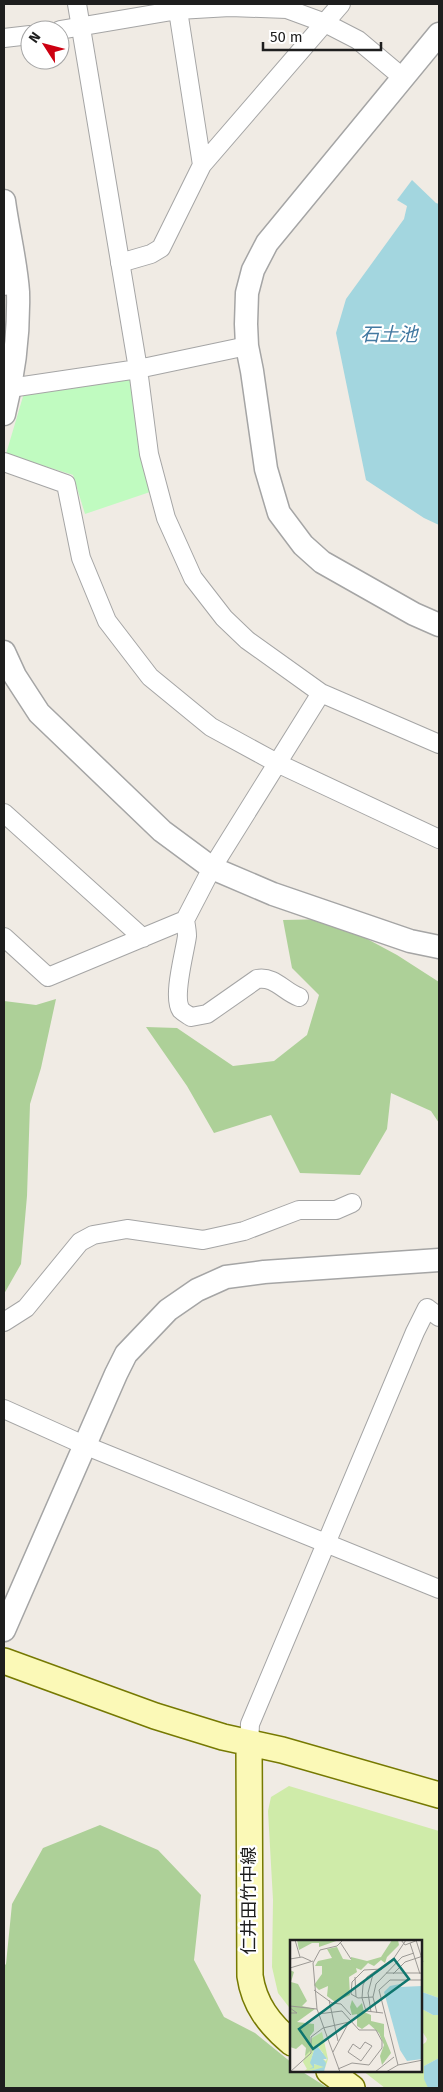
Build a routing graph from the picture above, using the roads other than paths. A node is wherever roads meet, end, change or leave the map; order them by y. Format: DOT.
graph roads {
  1 [pos="77,4"];
  2 [pos="340,4"];
  3 [pos="177,7"];
  4 [pos="325,22"];
  5 [pos="81,27"];
  6 [pos="70,29"];
  7 [pos="439,34"];
  8 [pos="20,36"];
  9 [pos="4,38"];
  10 [pos="402,77"];
  11 [pos="202,166"];
  12 [pos="4,201"];
  13 [pos="120,264"];
  14 [pos="10,281"];
  15 [pos="247,346"];
  16 [pos="138,369"];
  17 [pos="10,388"];
  18 [pos="4,414"];
  19 [pos="4,462"];
  20 [pos="439,626"];
  21 [pos="4,652"];
  22 [pos="321,693"];
  23 [pos="439,744"];
  24 [pos="277,763"];
  25 [pos="4,813"];
  26 [pos="439,839"];
  27 [pos="212,868"];
  28 [pos="185,920"];
  29 [pos="4,937"];
  30 [pos="143,938"];
  31 [pos="439,947"];
  32 [pos="299,997"];
  33 [pos="352,1203"];
  34 [pos="439,1260"];
  35 [pos="439,1317"];
  36 [pos="4,1322"];
  37 [pos="4,1409"];
  38 [pos="84,1445"];
  39 [pos="327,1542"];
  40 [pos="439,1589"];
  41 [pos="4,1630"];
  42 [pos="4,1661"];
  43 [pos="249,1744"];
  44 [pos="439,1795"];
  45 [pos="290,2041"];
  46 [pos="329,2072"];
  47 [pos="352,2088"];
  1 -- 5 [label="street"];
  2 -- 4 [label="street"];
  3 -- 4 [label="street"];
  3 -- 5 [label="street"];
  3 -- 11 [label="street"];
  4 -- 10 [label="street"];
  4 -- 11 [label="street"];
  5 -- 6 [label="street"];
  5 -- 13 [label="street"];
  7 -- 10 [label="street"];
  8 -- 9 [label="street"];
  10 -- 15 [label="street"];
  11 -- 13 [label="street"];
  12 -- 14 [label="street"];
  13 -- 16 [label="street"];
  14 -- 17 [label="street"];
  15 -- 16 [label="street"];
  15 -- 20 [label="street"];
  16 -- 17 [label="street"];
  16 -- 22 [label="street"];
  17 -- 18 [label="street"];
  19 -- 24 [label="street"];
  21 -- 27 [label="street"];
  22 -- 23 [label="street"];
  22 -- 24 [label="street"];
  24 -- 26 [label="street"];
  24 -- 27 [label="street"];
  25 -- 30 [label="street"];
  27 -- 28 [label="street"];
  27 -- 31 [label="street"];
  28 -- 30 [label="street"];
  28 -- 32 [label="street"];
  29 -- 30 [label="street"];
  33 -- 36 [label="street"];
  34 -- 38 [label="street"];
  35 -- 39 [label="street"];
  37 -- 38 [label="street"];
  38 -- 39 [label="street"];
  38 -- 41 [label="street"];
  39 -- 40 [label="street"];
  39 -- 43 [label="street"];
  42 -- 43 [label="main road"];
  43 -- 44 [label="main road"];
  43 -- 45 [label="main road, 仁井田竹中線"];
  46 -- 47 [label="main road"];
}
